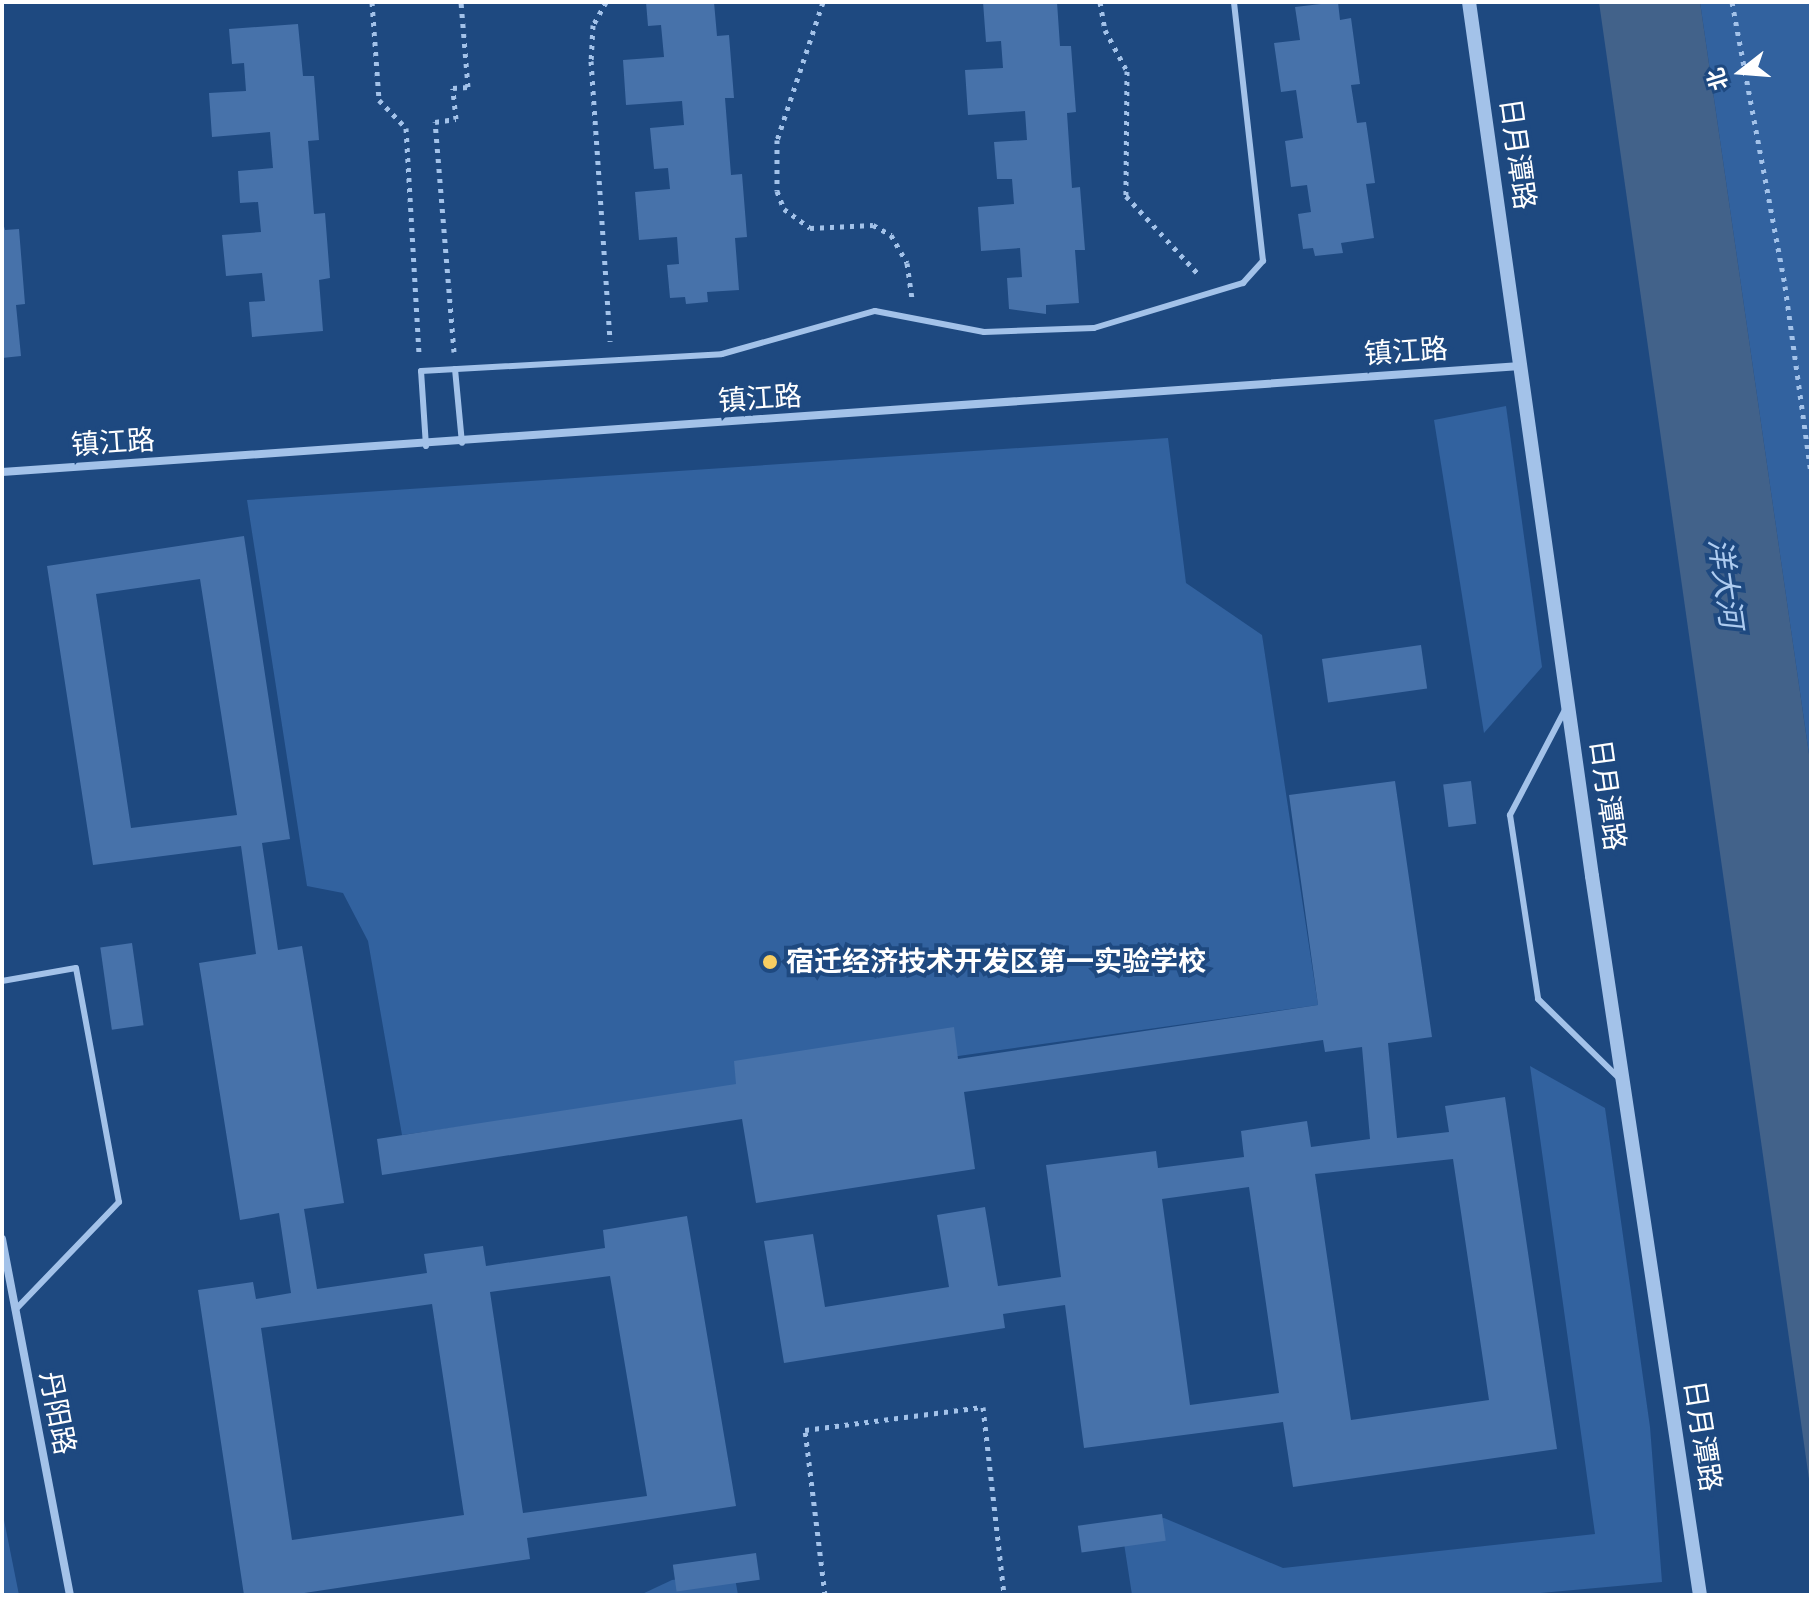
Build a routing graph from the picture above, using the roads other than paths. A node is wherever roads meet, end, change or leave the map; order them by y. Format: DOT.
graph roads {
  1 [pos="1234,2"];
  2 [pos="1469,2"];
  3 [pos="1520,366"];
  4 [pos="455,369"];
  5 [pos="462,443"];
  6 [pos="426,446"];
  7 [pos="2,472"];
  8 [pos="1568,704"];
  9 [pos="2,981"];
  10 [pos="1622,1081"];
  11 [pos="2,1239"];
  12 [pos="15,1310"];
  13 [pos="70,1595"];
  14 [pos="1700,1595"];
  1 -- 4 [label="lane"];
  2 -- 3 [label="street, 日月潭路"];
  3 -- 5 [label="street, 镇江路"];
  3 -- 8 [label="street, 日月潭路"];
  4 -- 5 [label="lane"];
  4 -- 6 [label="lane"];
  5 -- 6 [label="street, 镇江路"];
  6 -- 7 [label="street, 镇江路"];
  8 -- 10 [label="street, 日月潭路"];
  8 -- 10 [label="lane"];
  9 -- 12 [label="lane"];
  10 -- 14 [label="street, 日月潭路"];
  11 -- 12 [label="street, 丹阳路"];
  12 -- 13 [label="street, 丹阳路"];
}
